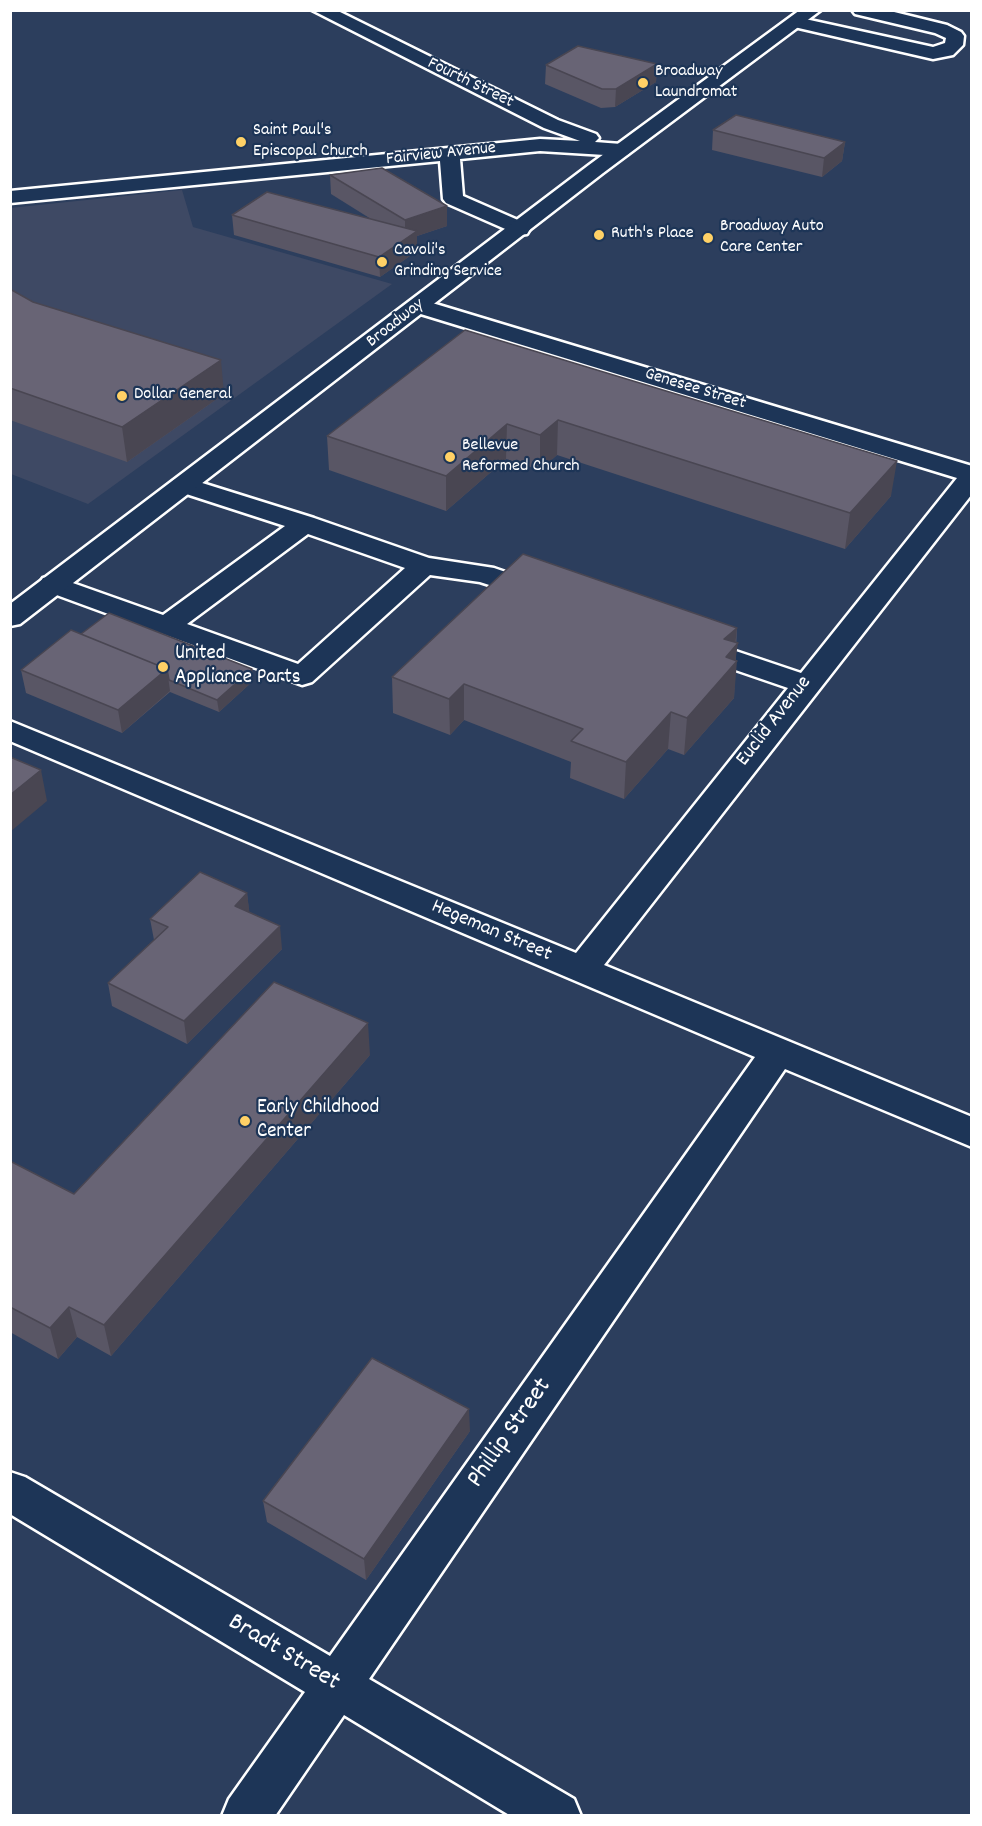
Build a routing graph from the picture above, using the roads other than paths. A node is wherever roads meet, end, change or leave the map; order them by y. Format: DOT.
graph roads {
  1 [pos="321,10"];
  2 [pos="861,10"];
  3 [pos="804,16"];
  4 [pos="621,150"];
  5 [pos="450,154"];
  6 [pos="10,196"];
  7 [pos="519,229"];
  8 [pos="419,306"];
  9 [pos="972,475"];
  10 [pos="183,486"];
  11 [pos="305,524"];
  12 [pos="424,566"];
  13 [pos="53,584"];
  14 [pos="562,600"];
  15 [pos="10,618"];
  16 [pos="167,626"];
  17 [pos="672,639"];
  18 [pos="805,684"];
  19 [pos="10,730"];
  20 [pos="581,970"];
  21 [pos="777,1053"];
  22 [pos="972,1133"];
  23 [pos="10,1491"];
  24 [pos="334,1686"];
  25 [pos="246,1815"];
  26 [pos="557,1815"];
  1 -- 4 [label="street, Fourth Street"];
  2 -- 3 [label="street"];
  3 -- 4 [label="street, Broadway"];
  4 -- 5 [label="street, Fairview Avenue"];
  4 -- 7 [label="street, Broadway"];
  5 -- 6 [label="street, Fairview Avenue"];
  5 -- 7 [label="street"];
  7 -- 8 [label="street, Broadway"];
  8 -- 9 [label="street, Genesee Street"];
  8 -- 10 [label="street, Broadway"];
  9 -- 18 [label="street, Euclid Avenue"];
  10 -- 11 [label="street"];
  10 -- 13 [label="street, Broadway"];
  11 -- 12 [label="street"];
  11 -- 16 [label="street"];
  12 -- 14 [label="street"];
  12 -- 16 [label="street"];
  13 -- 15 [label="street, Broadway"];
  13 -- 16 [label="street"];
  17 -- 18 [label="street"];
  18 -- 20 [label="street, Euclid Avenue"];
  19 -- 20 [label="street, Hegeman Street"];
  20 -- 21 [label="street, Hegeman Street"];
  21 -- 22 [label="street, Hegeman Street"];
  21 -- 24 [label="street, Phillip Street"];
  23 -- 24 [label="street, Bradt Street"];
  24 -- 25 [label="street, Phillip Street"];
  24 -- 26 [label="street, Bradt Street"];
}
